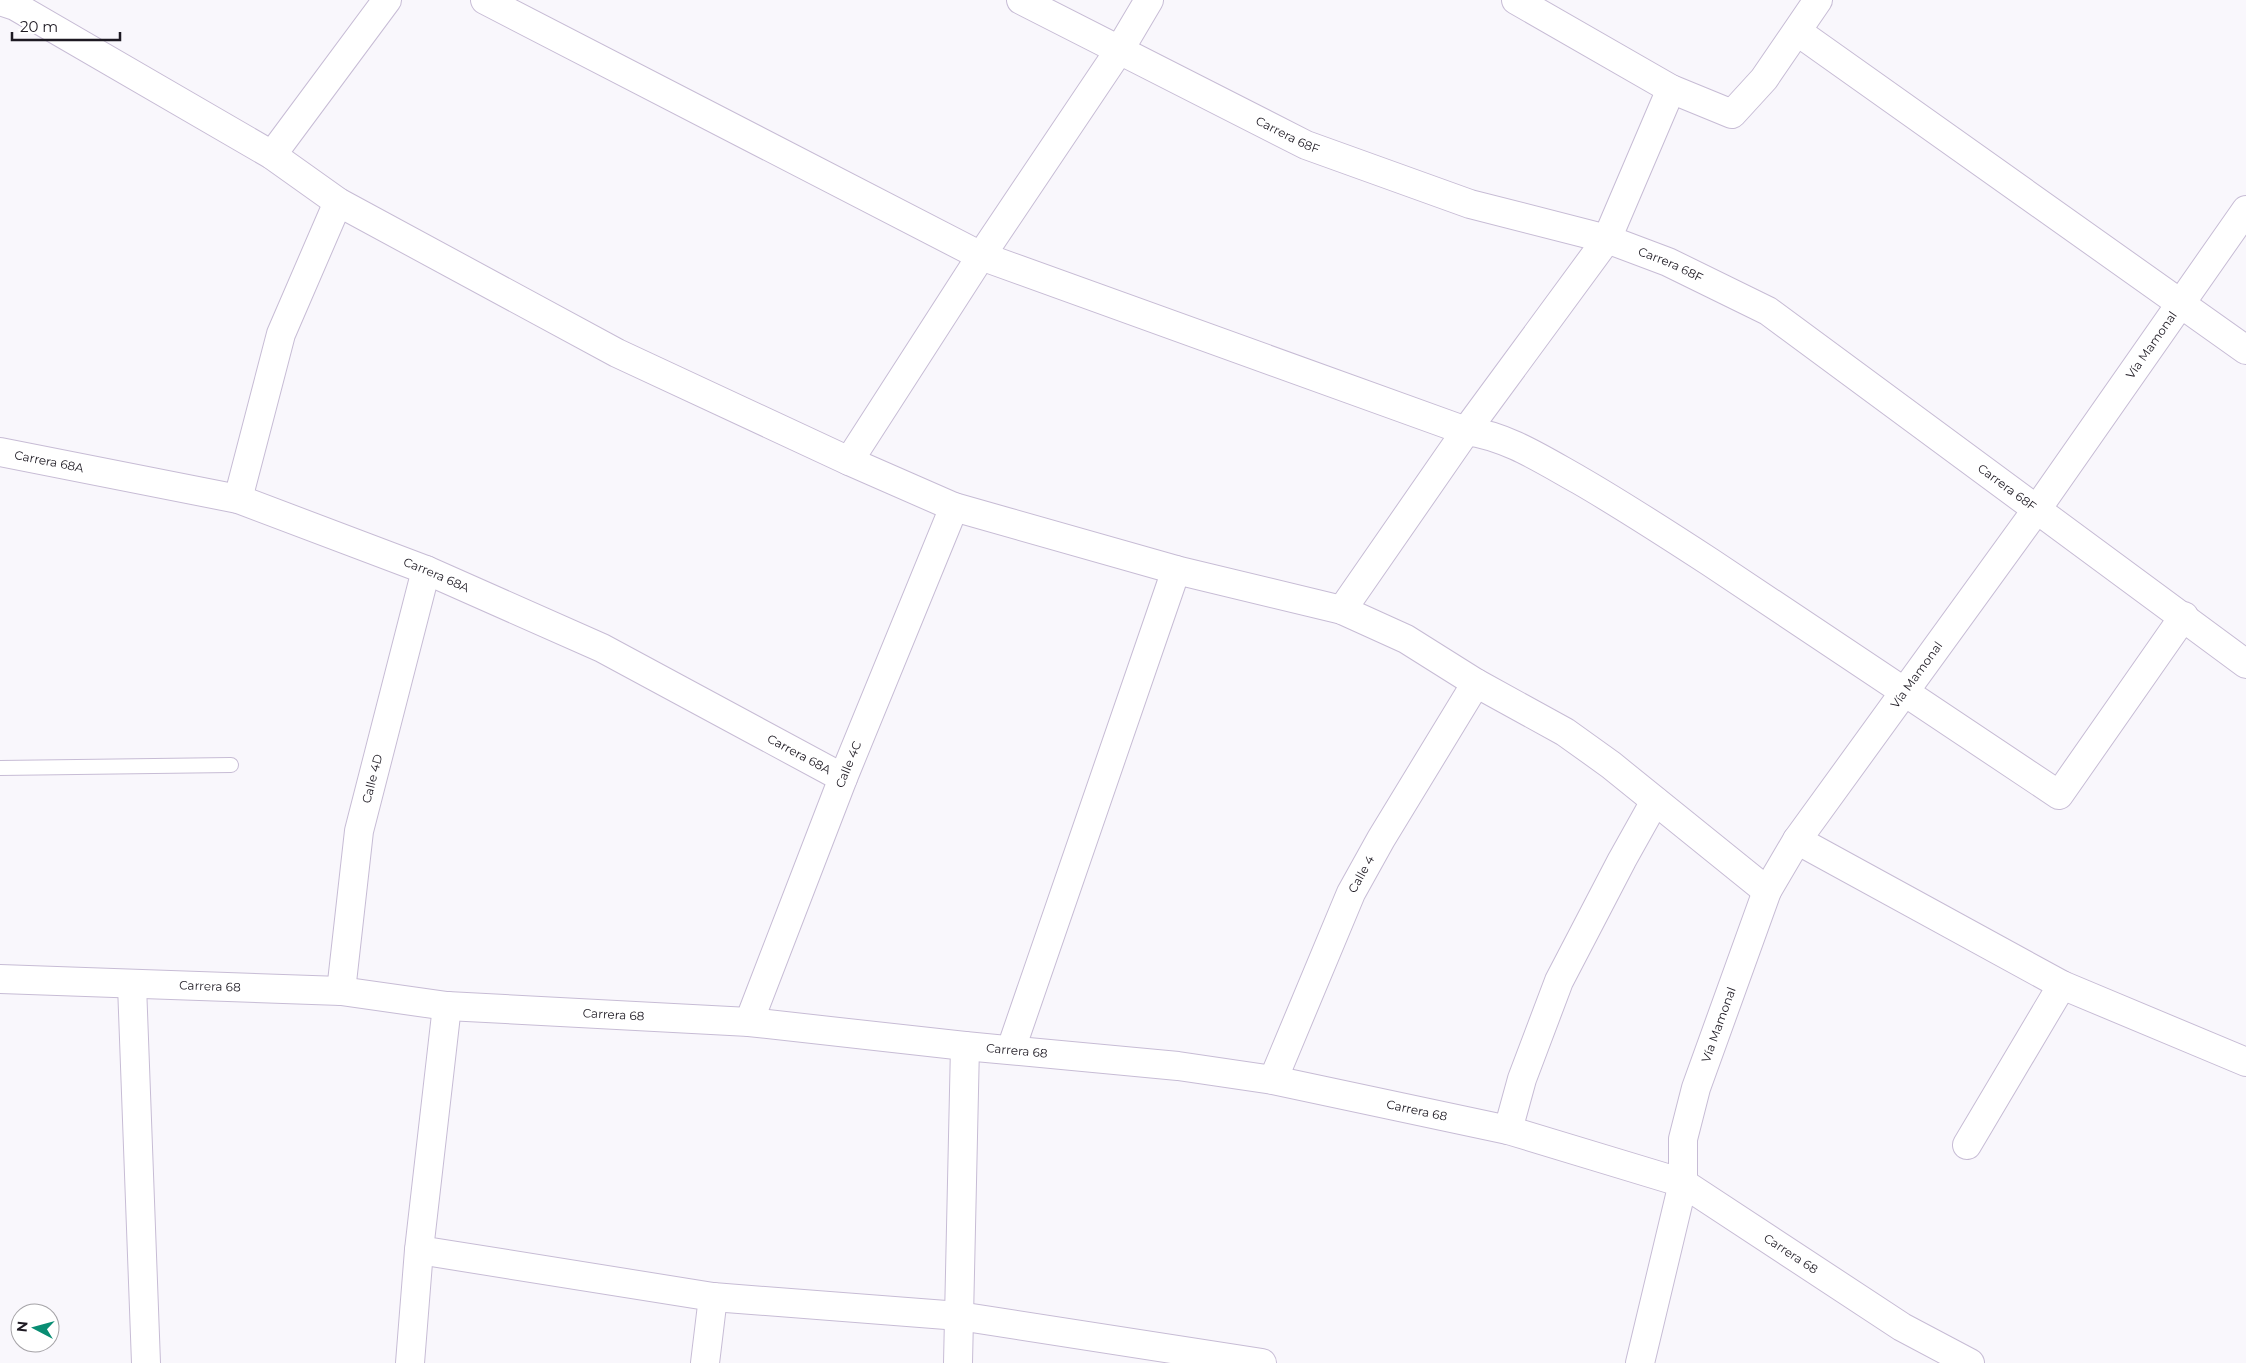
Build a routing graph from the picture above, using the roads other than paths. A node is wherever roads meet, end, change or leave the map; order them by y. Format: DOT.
graph roads {
  1 [pos="387,0"];
  2 [pos="485,0"];
  3 [pos="1022,0"];
  4 [pos="1149,0"];
  5 [pos="1818,0"];
  6 [pos="0,1"];
  7 [pos="1530,3"];
  8 [pos="1798,32"];
  9 [pos="1120,49"];
  10 [pos="1672,89"];
  11 [pos="272,155"];
  12 [pos="338,202"];
  13 [pos="2246,210"];
  14 [pos="1607,239"];
  15 [pos="981,256"];
  16 [pos="2179,304"];
  17 [pos="2246,350"];
  18 [pos="1466,431"];
  19 [pos="0,452"];
  20 [pos="849,461"];
  21 [pos="238,499"];
  22 [pos="954,507"];
  23 [pos="2037,509"];
  24 [pos="426,570"];
  25 [pos="1176,570"];
  26 [pos="1342,610"];
  27 [pos="2184,616"];
  28 [pos="2246,664"];
  29 [pos="1476,683"];
  30 [pos="1906,691"];
  31 [pos="231,765"];
  32 [pos="0,768"];
  33 [pos="843,778"];
  34 [pos="1655,801"];
  35 [pos="1797,840"];
  36 [pos="1767,892"];
  37 [pos="0,979"];
  38 [pos="132,985"];
  39 [pos="2062,985"];
  40 [pos="341,991"];
  41 [pos="447,1006"];
  42 [pos="749,1022"];
  43 [pos="965,1046"];
  44 [pos="1011,1049"];
  45 [pos="2246,1062"];
  46 [pos="1273,1080"];
  47 [pos="1508,1130"];
  48 [pos="1967,1145"];
  49 [pos="1683,1183"];
  50 [pos="419,1250"];
  51 [pos="713,1297"];
  52 [pos="959,1316"];
  53 [pos="146,1363"];
  54 [pos="410,1363"];
  55 [pos="705,1363"];
  56 [pos="958,1363"];
  57 [pos="1262,1363"];
  58 [pos="1640,1363"];
  59 [pos="1970,1363"];
  1 -- 11 [label="street"];
  2 -- 15 [label="street"];
  3 -- 9 [label="street, Carrera 68F"];
  4 -- 9 [label="street"];
  5 -- 8 [label="street"];
  6 -- 11 [label="street"];
  7 -- 10 [label="street"];
  8 -- 10 [label="street"];
  8 -- 16 [label="street"];
  9 -- 14 [label="street, Carrera 68F"];
  9 -- 15 [label="street"];
  10 -- 14 [label="street"];
  11 -- 12 [label="street"];
  12 -- 20 [label="street"];
  12 -- 21 [label="street"];
  13 -- 16 [label="street, Vía Mamonal"];
  14 -- 18 [label="street"];
  14 -- 23 [label="street, Carrera 68F"];
  15 -- 18 [label="street"];
  15 -- 20 [label="street"];
  16 -- 17 [label="street"];
  16 -- 23 [label="street, Vía Mamonal"];
  18 -- 26 [label="street"];
  18 -- 30 [label="street"];
  19 -- 21 [label="street, Carrera 68A"];
  20 -- 22 [label="street"];
  21 -- 24 [label="street, Carrera 68A"];
  22 -- 25 [label="street"];
  22 -- 33 [label="street, Calle 4C"];
  23 -- 27 [label="street, Carrera 68F"];
  23 -- 30 [label="street, Vía Mamonal"];
  24 -- 33 [label="street, Carrera 68A"];
  24 -- 40 [label="street, Calle 4D"];
  25 -- 26 [label="street"];
  25 -- 44 [label="street"];
  26 -- 29 [label="street"];
  27 -- 28 [label="street, Carrera 68F"];
  27 -- 30 [label="street"];
  29 -- 34 [label="street"];
  29 -- 46 [label="street, Calle 4"];
  30 -- 35 [label="street, Vía Mamonal"];
  31 -- 32 [label="lane"];
  33 -- 42 [label="street, Calle 4C"];
  34 -- 36 [label="street"];
  34 -- 47 [label="street"];
  35 -- 36 [label="street, Vía Mamonal"];
  35 -- 39 [label="street"];
  36 -- 49 [label="street, Vía Mamonal"];
  37 -- 38 [label="street, Carrera 68"];
  38 -- 40 [label="street, Carrera 68"];
  38 -- 53 [label="street"];
  39 -- 45 [label="street"];
  39 -- 48 [label="street"];
  40 -- 41 [label="street, Carrera 68"];
  41 -- 42 [label="street, Carrera 68"];
  41 -- 50 [label="street"];
  42 -- 43 [label="street, Carrera 68"];
  43 -- 44 [label="street, Carrera 68"];
  43 -- 52 [label="street"];
  44 -- 46 [label="street, Carrera 68"];
  46 -- 47 [label="street, Carrera 68"];
  47 -- 49 [label="street, Carrera 68"];
  49 -- 58 [label="street, Vía Mamonal"];
  49 -- 59 [label="street, Carrera 68"];
  50 -- 51 [label="street"];
  50 -- 54 [label="street"];
  51 -- 52 [label="street"];
  51 -- 55 [label="street"];
  52 -- 56 [label="street"];
  52 -- 57 [label="street"];
}
